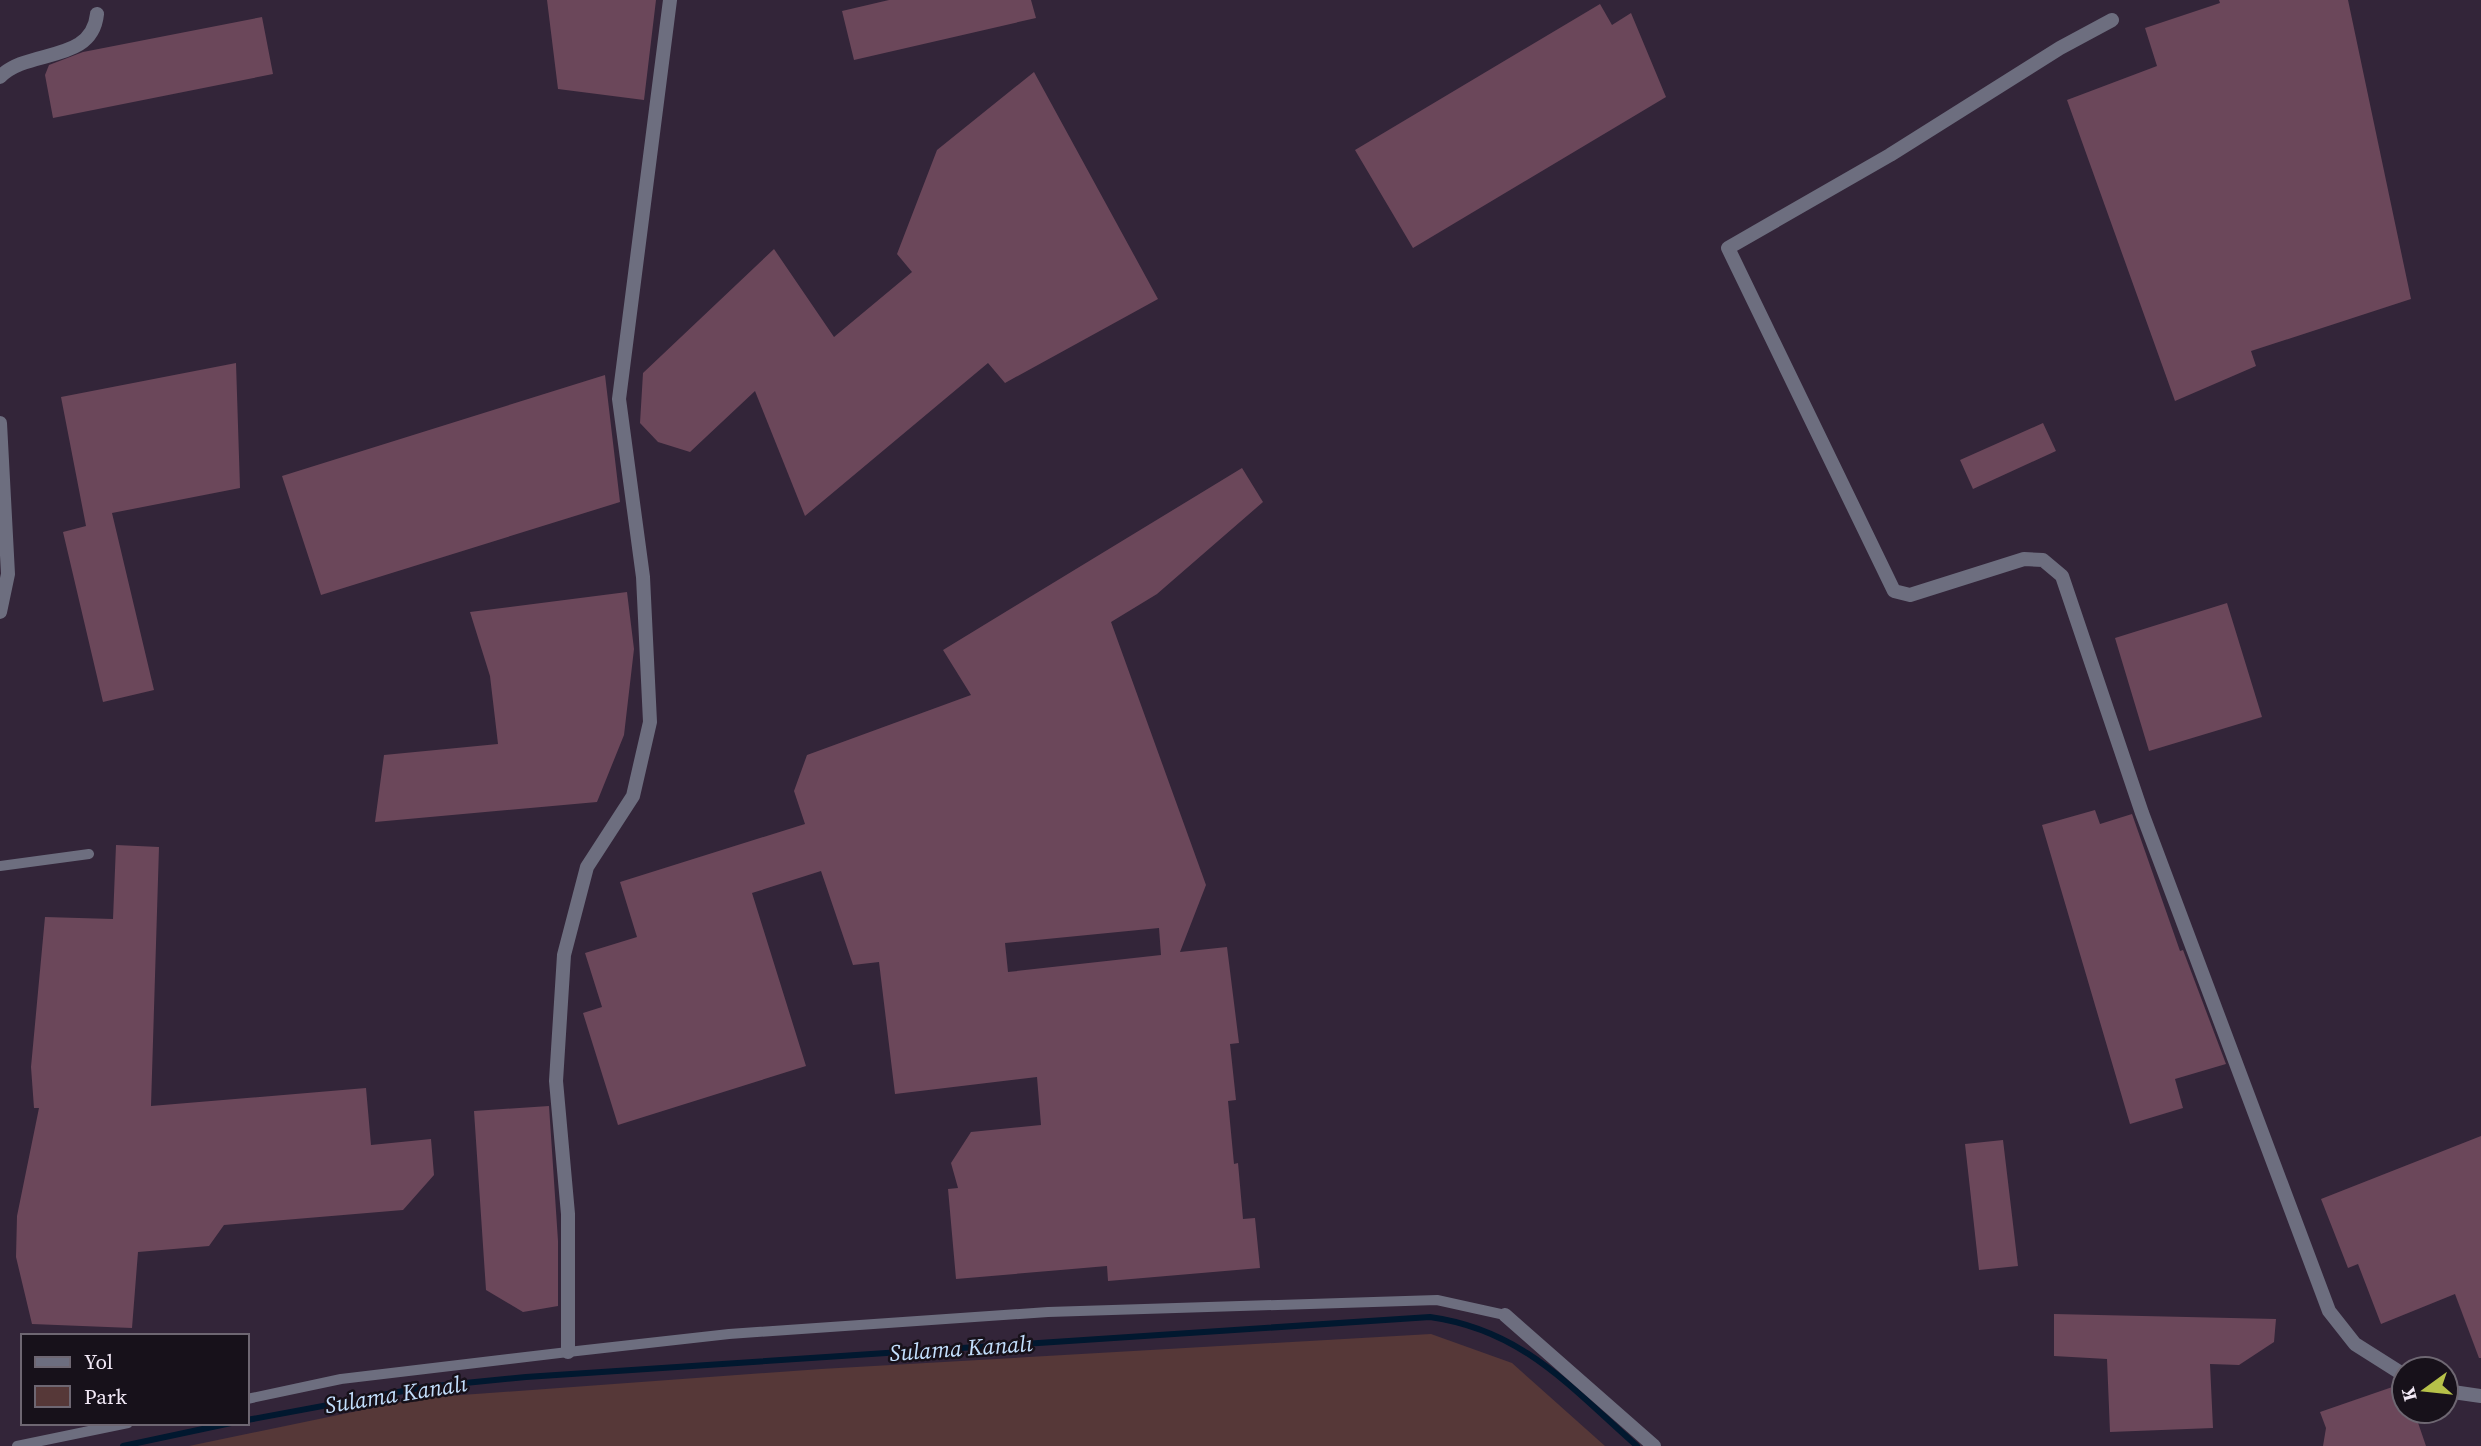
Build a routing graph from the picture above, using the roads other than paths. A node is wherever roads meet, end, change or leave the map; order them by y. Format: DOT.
graph roads {
  1 [pos="670,0"];
  2 [pos="97,14"];
  3 [pos="2112,20"];
  4 [pos="0,77"];
  5 [pos="0,423"];
  6 [pos="0,612"];
  7 [pos="89,854"];
  8 [pos="0,866"];
  9 [pos="1505,1315"];
  10 [pos="568,1352"];
  11 [pos="2390,1366"];
  12 [pos="2460,1393"];
  13 [pos="2481,1396"];
  14 [pos="248,1399"];
  15 [pos="118,1425"];
  16 [pos="17,1446"];
  17 [pos="1654,1446"];
  1 -- 10 [label="street"];
  2 -- 4 [label="street"];
  3 -- 11 [label="street"];
  5 -- 6 [label="street"];
  7 -- 8 [label="lane"];
  9 -- 10 [label="lane"];
  9 -- 17 [label="street"];
  10 -- 14 [label="lane"];
  12 -- 13 [label="street"];
  15 -- 16 [label="lane"];
}
